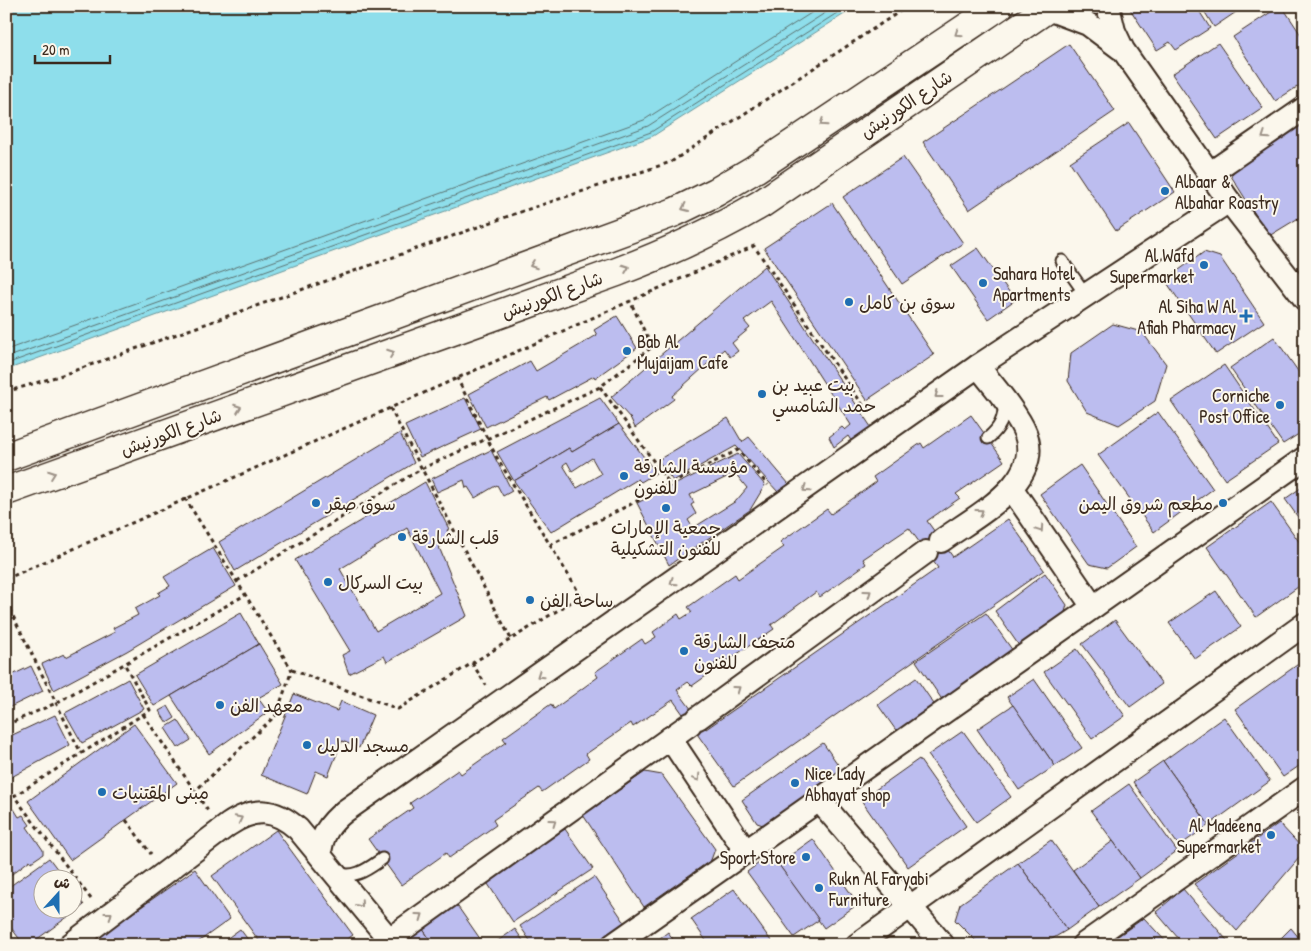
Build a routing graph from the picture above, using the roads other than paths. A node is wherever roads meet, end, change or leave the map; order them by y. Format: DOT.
graph roads {
  1 [pos="999,6"];
  2 [pos="1108,6"];
  3 [pos="1050,7"];
  4 [pos="1123,50"];
  5 [pos="1305,108"];
  6 [pos="1210,174"];
  7 [pos="1229,201"];
  8 [pos="1062,261"];
  9 [pos="1086,295"];
  10 [pos="1305,299"];
  11 [pos="978,366"];
  12 [pos="1004,401"];
  13 [pos="988,438"];
  14 [pos="6,457"];
  15 [pos="1305,458"];
  16 [pos="1012,489"];
  17 [pos="6,491"];
  18 [pos="1093,608"];
  19 [pos="1305,624"];
  20 [pos="670,738"];
  21 [pos="1301,797"];
  22 [pos="819,800"];
  23 [pos="746,852"];
  24 [pos="382,858"];
  25 [pos="326,863"];
  26 [pos="909,908"];
  27 [pos="385,942"];
  28 [pos="70,945"];
  29 [pos="613,945"];
  30 [pos="857,945"];
  31 [pos="943,945"];
  32 [pos="1083,945"];
  1 -- 14 [label="main road, شارع الكورنيش, one-way"];
  2 -- 4 [label="street"];
  3 -- 4 [label="street"];
  17 -- 3 [label="main road, شارع الكورنيش, one-way"];
  4 -- 6 [label="street"];
  5 -- 6 [label="street, one-way"];
  6 -- 7 [label="street"];
  7 -- 9 [label="street"];
  7 -- 10 [label="street"];
  8 -- 9 [label="lane"];
  9 -- 11 [label="street"];
  11 -- 12 [label="street"];
  11 -- 25 [label="street, one-way"];
  12 -- 13 [label="lane"];
  12 -- 16 [label="street"];
  15 -- 18 [label="street"];
  16 -- 18 [label="street, one-way"];
  20 -- 16 [label="street, one-way"];
  18 -- 22 [label="street"];
  19 -- 26 [label="street"];
  20 -- 23 [label="street, one-way"];
  27 -- 20 [label="street, one-way"];
  21 -- 32 [label="street"];
  22 -- 23 [label="street"];
  22 -- 26 [label="street"];
  23 -- 29 [label="street"];
  24 -- 25 [label="lane"];
  25 -- 27 [label="street, one-way"];
  28 -- 25 [label="street, one-way"];
  26 -- 30 [label="street"];
  26 -- 31 [label="street"];
}
